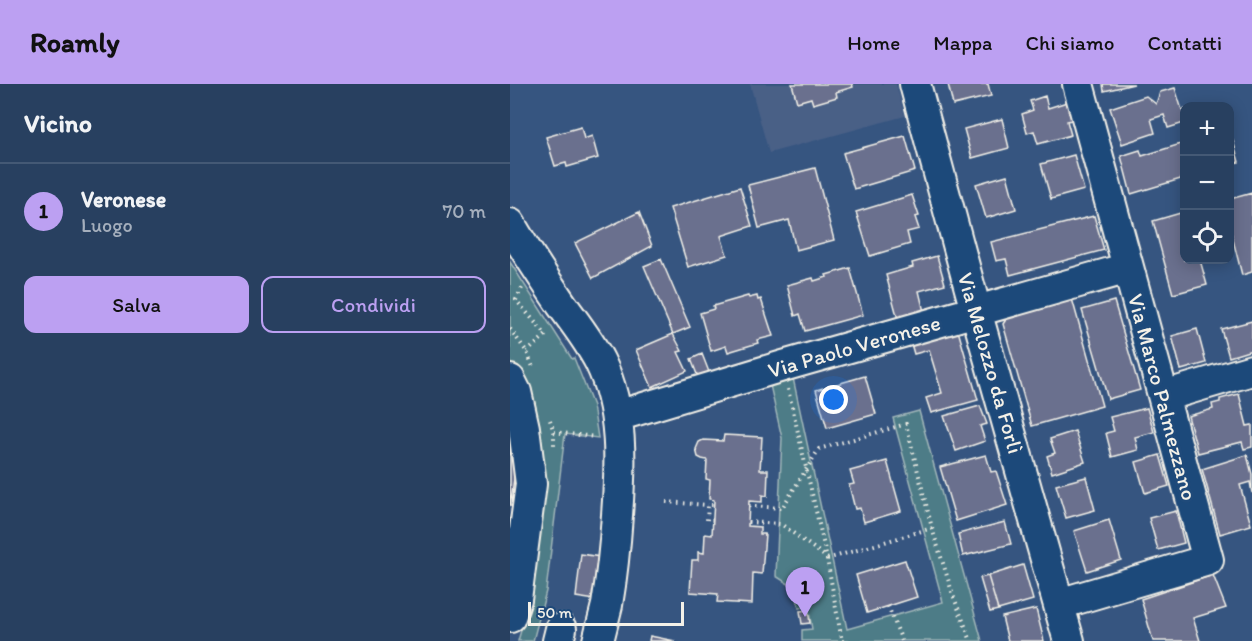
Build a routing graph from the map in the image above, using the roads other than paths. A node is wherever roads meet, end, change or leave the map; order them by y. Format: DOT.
graph roads {
  1 [pos="915,84"];
  2 [pos="1078,84"];
  3 [pos="510,224"];
  4 [pos="1128,268"];
  5 [pos="976,311"];
  6 [pos="1252,370"];
  7 [pos="510,380"];
  8 [pos="1164,396"];
  9 [pos="517,427"];
  10 [pos="607,427"];
  11 [pos="1059,604"];
  12 [pos="510,617"];
  13 [pos="598,641"];
  14 [pos="1069,641"];
  1 -- 5 [label="street, Via Melozzo da Forlì"];
  2 -- 4 [label="street, Via Marco Palmezzano"];
  3 -- 10 [label="street"];
  4 -- 5 [label="street, Via Paolo Veronese"];
  4 -- 8 [label="street, Via Marco Palmezzano"];
  5 -- 10 [label="street, Via Paolo Veronese"];
  5 -- 11 [label="street, Via Melozzo da Forlì"];
  6 -- 8 [label="street"];
  7 -- 9 [label="street"];
  8 -- 11 [label="street, Via Marco Palmezzano"];
  9 -- 12 [label="street"];
  10 -- 13 [label="street"];
  11 -- 14 [label="street, Via Melozzo da Forlì"];
}
